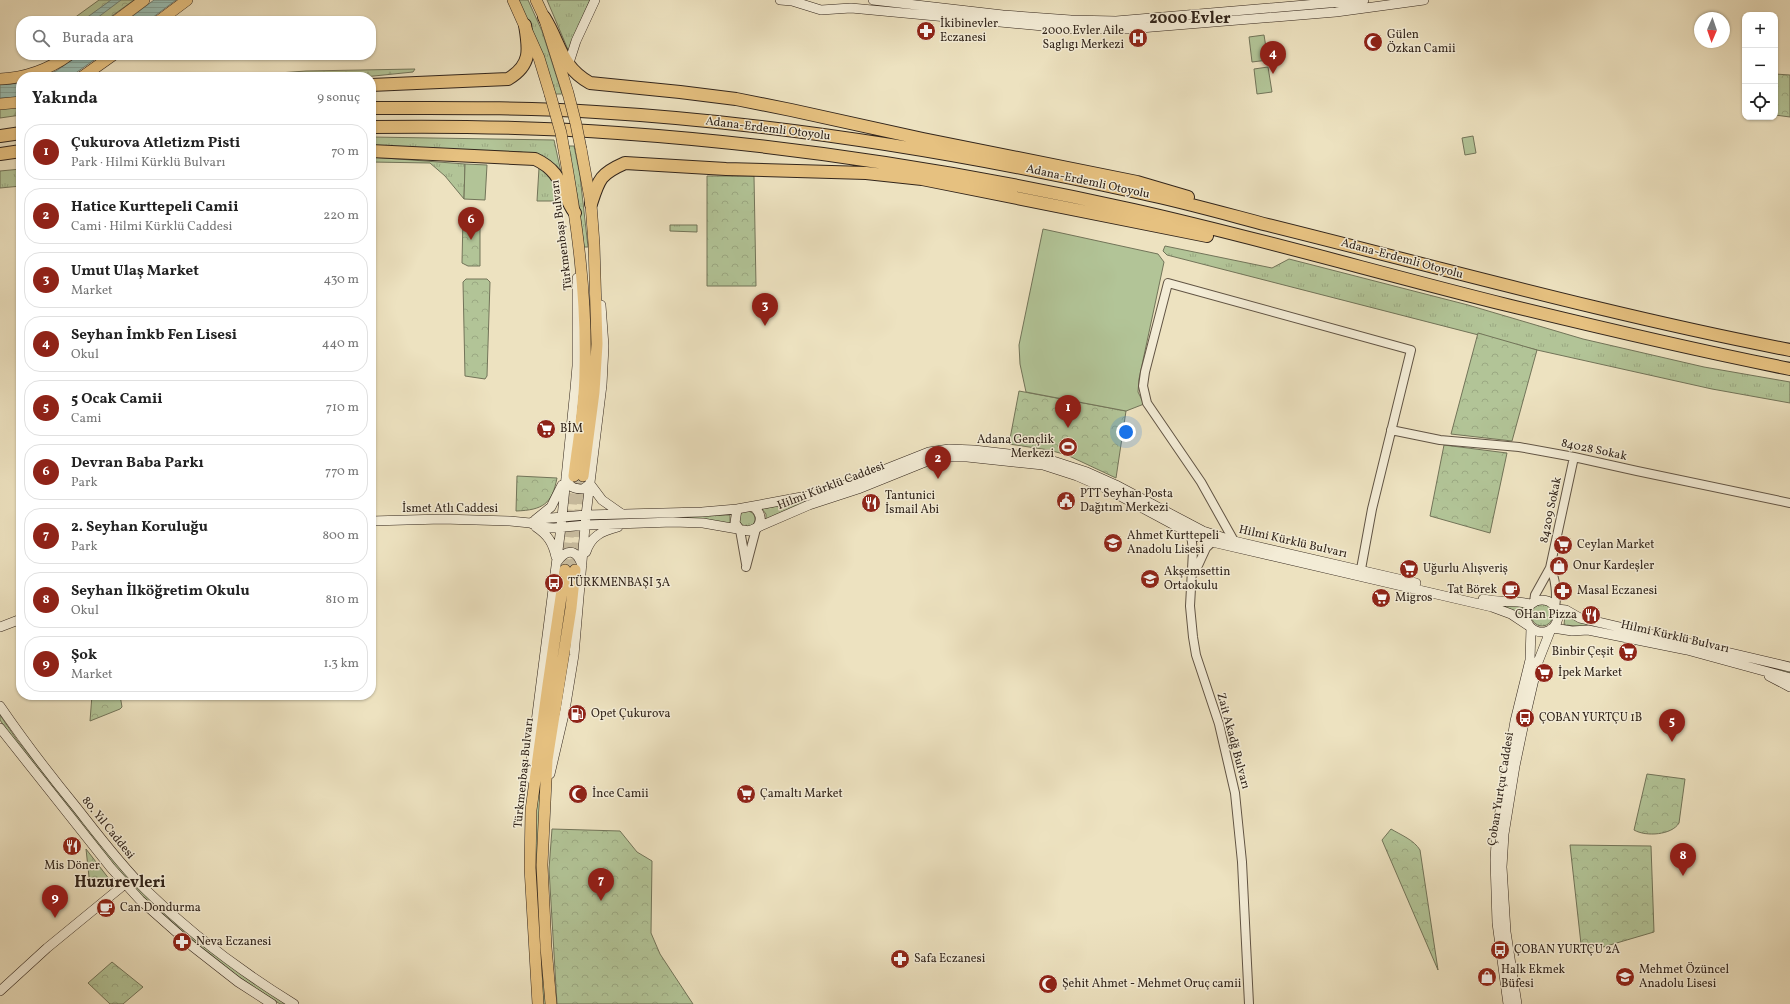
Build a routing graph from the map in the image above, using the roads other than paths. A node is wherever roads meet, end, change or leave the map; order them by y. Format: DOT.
graph roads {
  1 [pos="144,0"];
  2 [pos="187,0"];
  3 [pos="513,0"];
  4 [pos="595,0"];
  5 [pos="780,0"];
  6 [pos="873,0"];
  7 [pos="1364,0"];
  8 [pos="1424,0"];
  9 [pos="901,2"];
  10 [pos="808,3"];
  11 [pos="837,4"];
  12 [pos="540,6"];
  13 [pos="123,16"];
  14 [pos="166,16"];
  15 [pos="525,25"];
  16 [pos="62,60"];
  17 [pos="106,60"];
  18 [pos="568,66"];
  19 [pos="38,72"];
  20 [pos="89,72"];
  21 [pos="16,77"];
  22 [pos="0,79"];
  23 [pos="376,85"];
  24 [pos="16,102"];
  25 [pos="0,104"];
  26 [pos="376,108"];
  27 [pos="376,127"];
  28 [pos="16,134"];
  29 [pos="0,136"];
  30 [pos="376,151"];
  31 [pos="16,152"];
  32 [pos="0,154"];
  33 [pos="591,204"];
  34 [pos="575,213"];
  35 [pos="1294,231"];
  36 [pos="1297,250"];
  37 [pos="1506,305"];
  38 [pos="1622,313"];
  39 [pos="1790,344"];
  40 [pos="1790,350"];
  41 [pos="1790,369"];
  42 [pos="1790,376"];
  43 [pos="1391,430"];
  44 [pos="1574,457"];
  45 [pos="578,478"];
  46 [pos="1790,503"];
  47 [pos="753,506"];
  48 [pos="737,509"];
  49 [pos="622,514"];
  50 [pos="586,515"];
  51 [pos="376,521"];
  52 [pos="561,523"];
  53 [pos="530,524"];
  54 [pos="631,524"];
  55 [pos="586,525"];
  56 [pos="756,529"];
  57 [pos="740,530"];
  58 [pos="1191,534"];
  59 [pos="1234,541"];
  60 [pos="1212,542"];
  61 [pos="557,562"];
  62 [pos="1550,568"];
  63 [pos="574,569"];
  64 [pos="1361,569"];
  65 [pos="1193,578"];
  66 [pos="1533,603"];
  67 [pos="1556,608"];
  68 [pos="16,621"];
  69 [pos="12,623"];
  70 [pos="0,627"];
  71 [pos="1530,627"];
  72 [pos="1552,629"];
  73 [pos="0,631"];
  74 [pos="1790,667"];
  75 [pos="1755,669"];
  76 [pos="1790,678"];
  77 [pos="1790,687"];
  78 [pos="0,706"];
  79 [pos="0,728"];
  80 [pos="532,805"];
  81 [pos="125,884"];
  82 [pos="0,991"];
  83 [pos="272,1004"];
  84 [pos="294,1004"];
  85 [pos="538,1004"];
  86 [pos="551,1004"];
  87 [pos="1249,1004"];
  88 [pos="1508,1004"];
  89 [pos="1517,1004"];
  1 -- 13 [label="main road"];
  2 -- 14 [label="main road"];
  3 -- 15 [label="main road, Türkmenbaşı Bulvarı"];
  4 -- 18 [label="main road"];
  5 -- 10 [label="main road"];
  6 -- 9 [label="main road"];
  7 -- 9 [label="main road"];
  8 -- 11 [label="main road"];
  10 -- 11 [label="main road"];
  12 -- 18 [label="highway"];
  12 -- 33 [label="main road, bridge"];
  15 -- 23 [label="highway"];
  15 -- 34 [label="main road, Türkmenbaşı Bulvarı, bridge"];
  16 -- 19 [label="main road"];
  17 -- 20 [label="main road"];
  18 -- 35 [label="highway"];
  21 -- 22 [label="main road"];
  24 -- 25 [label="main road"];
  26 -- 35 [label="highway, Adana-Erdemli Otoyolu"];
  27 -- 36 [label="highway, Adana-Erdemli Otoyolu"];
  28 -- 29 [label="highway"];
  30 -- 34 [label="highway"];
  31 -- 32 [label="highway"];
  33 -- 36 [label="highway"];
  33 -- 45 [label="main road"];
  34 -- 45 [label="main road, Türkmenbaşı Bulvarı"];
  35 -- 38 [label="highway, Adana-Erdemli Otoyolu"];
  36 -- 37 [label="highway, Adana-Erdemli Otoyolu"];
  37 -- 41 [label="highway, Adana-Erdemli Otoyolu"];
  37 -- 42 [label="highway"];
  38 -- 39 [label="highway"];
  38 -- 40 [label="highway, Adana-Erdemli Otoyolu"];
  43 -- 44 [label="street, 84028 Sokak"];
  43 -- 59 [label="street"];
  43 -- 64 [label="street"];
  44 -- 46 [label="street, 84028 Sokak"];
  44 -- 62 [label="street, 84209 Sokak"];
  45 -- 49 [label="main road"];
  45 -- 50 [label="main road"];
  45 -- 52 [label="main road"];
  45 -- 53 [label="main road"];
  47 -- 48 [label="main road, Hilmi Kürklü Bulvarı"];
  47 -- 56 [label="main road"];
  47 -- 59 [label="main road, Hilmi Kürklü Bulvarı"];
  48 -- 49 [label="main road, Hilmi Kürklü Caddesi"];
  48 -- 57 [label="main road"];
  49 -- 50 [label="main road, Hilmi Kürklü Caddesi"];
  50 -- 52 [label="main road, Hilmi Kürklü Caddesi"];
  50 -- 55 [label="main road"];
  51 -- 53 [label="main road, İsmet Atlı Caddesi"];
  52 -- 53 [label="main road, Hilmi Kürklü Caddesi"];
  52 -- 55 [label="main road, Hilmi Kürklü Caddesi"];
  52 -- 61 [label="main road"];
  53 -- 61 [label="main road"];
  54 -- 55 [label="main road, Hilmi Kürklü Caddesi"];
  54 -- 57 [label="main road, Hilmi Kürklü Caddesi"];
  54 -- 63 [label="main road"];
  55 -- 63 [label="main road"];
  56 -- 57 [label="main road, Hilmi Kürklü Caddesi"];
  56 -- 57 [label="street"];
  56 -- 58 [label="main road, Hilmi Kürklü Caddesi"];
  58 -- 60 [label="main road, Hilmi Kürklü Bulvarı"];
  58 -- 65 [label="street, Zait Akadğ Bulvarı"];
  59 -- 64 [label="main road, Hilmi Kürklü Bulvarı"];
  60 -- 65 [label="street"];
  60 -- 71 [label="main road, Hilmi Kürklü Bulvarı"];
  61 -- 63 [label="main road"];
  61 -- 80 [label="main road"];
  62 -- 66 [label="street"];
  62 -- 67 [label="street"];
  63 -- 80 [label="main road, Türkmenbaşı Bulvarı"];
  63 -- 86 [label="main road, Türkmenbaşı Bulvarı"];
  64 -- 66 [label="main road, Hilmi Kürklü Bulvarı"];
  65 -- 87 [label="street, Zait Akadğ Bulvarı"];
  66 -- 67 [label="main road"];
  66 -- 71 [label="main road"];
  67 -- 72 [label="main road"];
  67 -- 74 [label="main road, Hilmi Kürklü Bulvarı"];
  68 -- 69 [label="main road"];
  69 -- 70 [label="main road"];
  69 -- 73 [label="main road"];
  71 -- 72 [label="main road"];
  71 -- 88 [label="main road, Çoban Yurtçu Caddesi"];
  72 -- 75 [label="main road, Hilmi Kürklü Bulvarı"];
  72 -- 89 [label="main road, Çoban Yurtçu Caddesi"];
  75 -- 76 [label="main road, Hilmi Kürklü Bulvarı"];
  75 -- 77 [label="main road"];
  78 -- 84 [label="main road, 80. Yıl Caddesi"];
  79 -- 81 [label="main road, 80. Yıl Caddesi"];
  80 -- 85 [label="main road, Türkmenbaşı Bulvarı"];
  81 -- 82 [label="main road"];
  81 -- 83 [label="main road, 80. Yıl Caddesi"];
}
